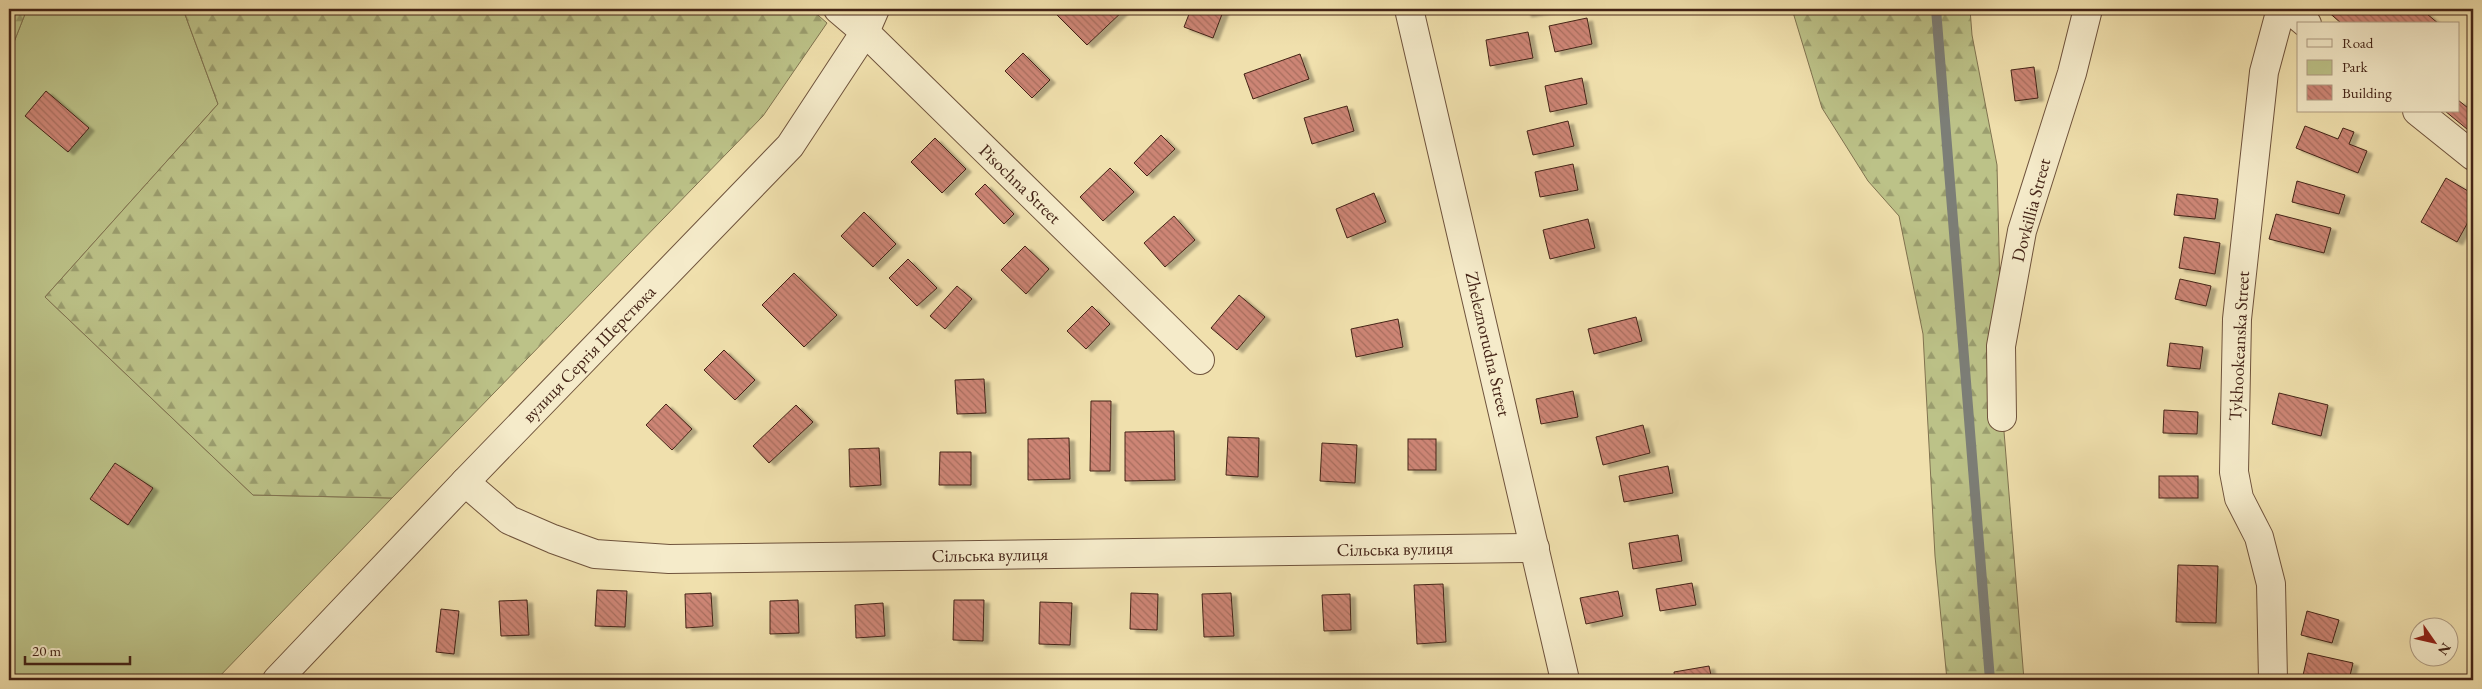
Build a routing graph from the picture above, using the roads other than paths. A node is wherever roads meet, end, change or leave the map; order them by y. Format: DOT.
graph roads {
  1 [pos="838,9"];
  2 [pos="1409,9"];
  3 [pos="2088,9"];
  4 [pos="2281,9"];
  5 [pos="2289,9"];
  6 [pos="870,21"];
  7 [pos="2305,22"];
  8 [pos="2418,112"];
  9 [pos="2473,156"];
  10 [pos="1200,360"];
  11 [pos="2002,416"];
  12 [pos="465,482"];
  13 [pos="1535,548"];
  14 [pos="277,680"];
  15 [pos="1565,680"];
  16 [pos="2273,680"];
  1 -- 6 [label="street, Pisochna Street"];
  2 -- 13 [label="street, Zheleznorudna Street"];
  3 -- 11 [label="street, Dovkillia Street"];
  4 -- 16 [label="street, Tykhookeanska Street"];
  5 -- 7 [label="street"];
  6 -- 10 [label="street, Pisochna Street"];
  6 -- 12 [label="street, вулиця Сергія Шерстюка"];
  8 -- 9 [label="street"];
  12 -- 13 [label="street, Сільська вулиця"];
  12 -- 14 [label="street, вулиця Сергія Шерстюка"];
  13 -- 15 [label="street, Zheleznorudna Street"];
}
